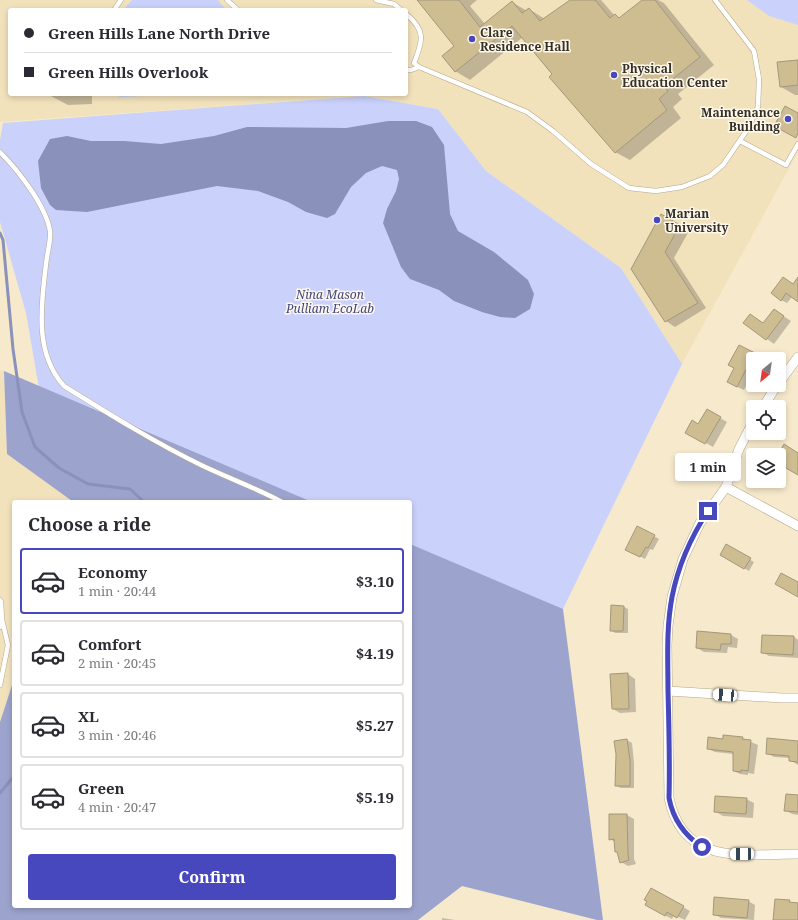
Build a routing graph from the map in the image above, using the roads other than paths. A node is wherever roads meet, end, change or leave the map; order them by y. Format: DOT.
graph roads {
  1 [pos="228,0"];
  2 [pos="376,0"];
  3 [pos="715,0"];
  4 [pos="236,8"];
  5 [pos="399,8"];
  6 [pos="408,16"];
  7 [pos="419,67"];
  8 [pos="408,70"];
  9 [pos="740,141"];
  10 [pos="798,144"];
  11 [pos="0,152"];
  12 [pos="798,356"];
  13 [pos="786,373"];
  14 [pos="746,435"];
  15 [pos="726,487"];
  16 [pos="278,500"];
  17 [pos="798,526"];
  18 [pos="0,600"];
  19 [pos="2,620"];
  20 [pos="0,627"];
  21 [pos="0,670"];
  22 [pos="2,677"];
  23 [pos="0,685"];
  24 [pos="668,691"];
  25 [pos="798,698"];
  26 [pos="798,854"];
  1 -- 4 [label="lane"];
  2 -- 5 [label="lane"];
  3 -- 9 [label="lane"];
  6 -- 7 [label="lane"];
  7 -- 8 [label="lane"];
  7 -- 9 [label="lane"];
  9 -- 10 [label="lane"];
  11 -- 16 [label="lane"];
  12 -- 13 [label="street"];
  14 -- 15 [label="street"];
  15 -- 17 [label="street"];
  15 -- 24 [label="street"];
  18 -- 19 [label="lane"];
  19 -- 20 [label="lane"];
  19 -- 22 [label="lane"];
  21 -- 22 [label="lane"];
  22 -- 23 [label="lane"];
  24 -- 25 [label="street"];
  24 -- 26 [label="street"];
}
